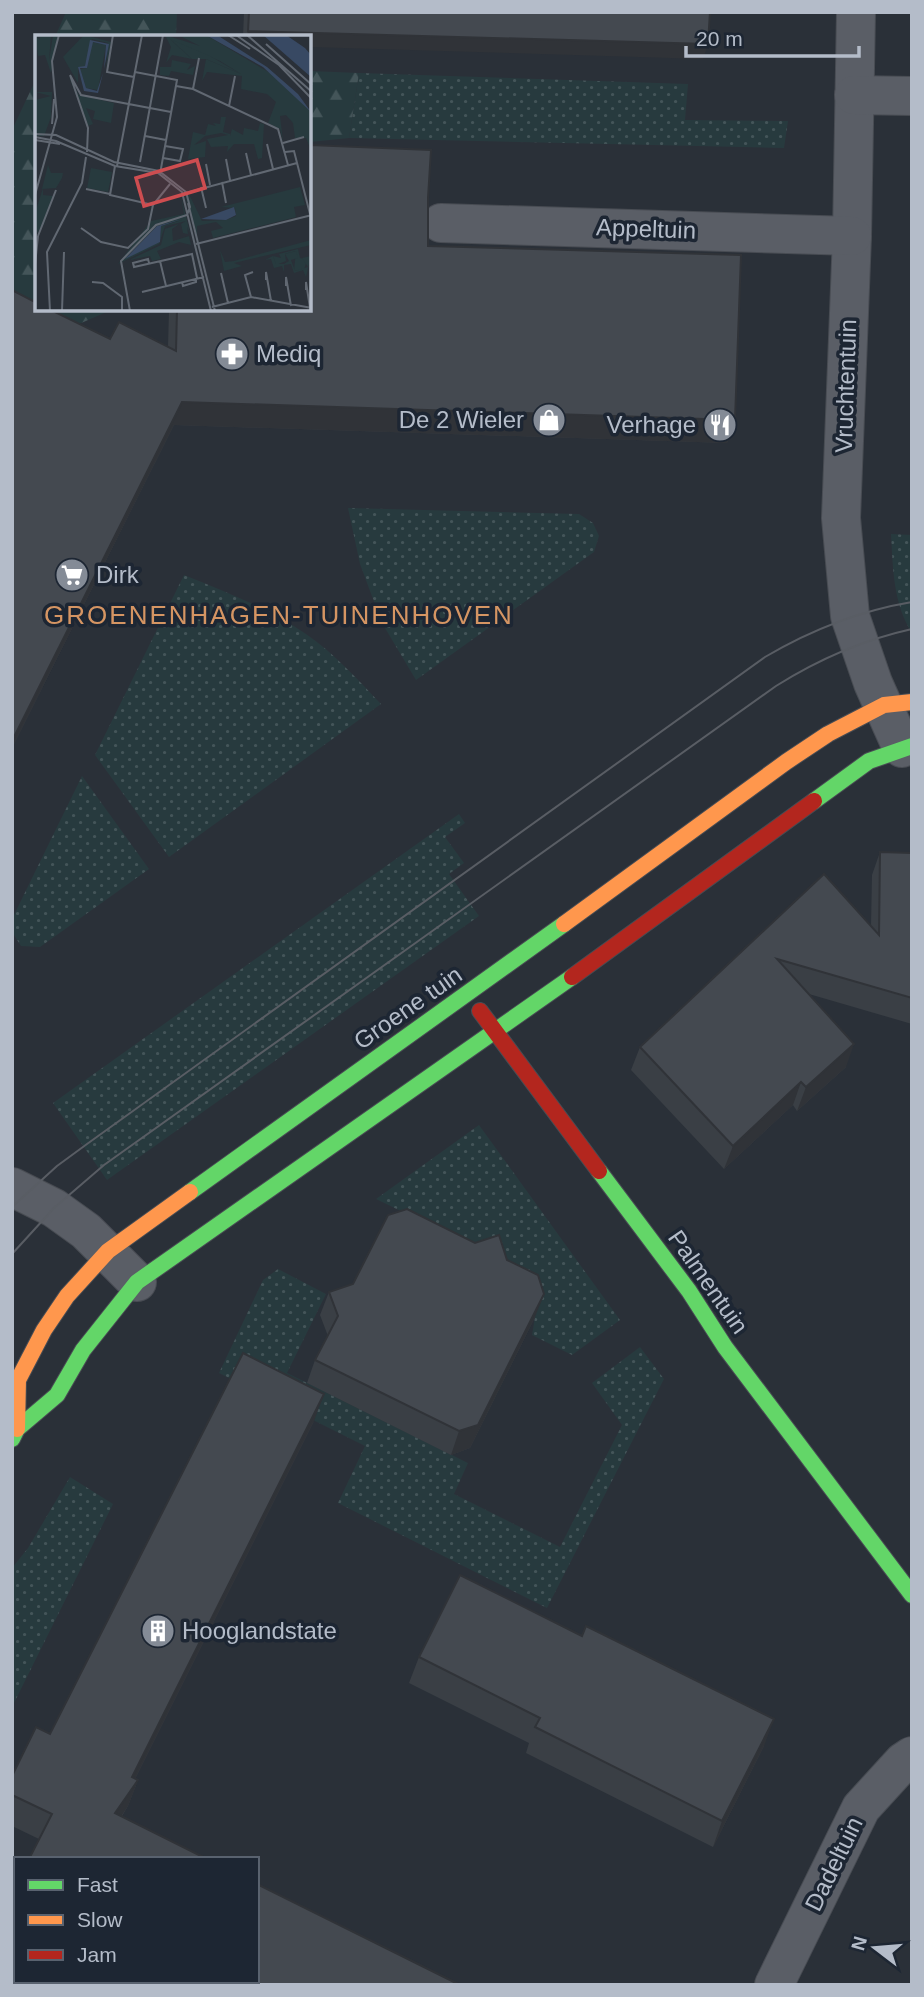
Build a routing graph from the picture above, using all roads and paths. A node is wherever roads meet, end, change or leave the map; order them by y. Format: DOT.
graph roads {
  1 [pos="856,12"];
  2 [pos="854,94"];
  3 [pos="912,96"];
  4 [pos="441,223"];
  5 [pos="852,236"];
  6 [pos="898,704"];
  7 [pos="907,747"];
  8 [pos="468,994"];
  9 [pos="495,1033"];
  10 [pos="12,1187"];
  11 [pos="108,1251"];
  12 [pos="137,1282"];
  13 [pos="15,1434"];
  14 [pos="912,1595"];
  15 [pos="912,1756"];
  16 [pos="774,1985"];
  1 -- 2 [label="street, Vruchtentuin"];
  2 -- 3 [label="street"];
  2 -- 5 [label="street, Vruchtentuin"];
  4 -- 5 [label="street, Appeltuin"];
  5 -- 6 [label="street, Vruchtentuin"];
  6 -- 7 [label="street, Vruchtentuin"];
  6 -- 8 [label="street, Groene tuin"];
  7 -- 9 [label="street, Groene tuin"];
  8 -- 9 [label="street, Palmentuin"];
  8 -- 11 [label="street, Groene tuin"];
  9 -- 12 [label="street, Groene tuin"];
  9 -- 14 [label="street, Palmentuin"];
  10 -- 11 [label="street"];
  11 -- 12 [label="street"];
  11 -- 13 [label="street, Groene tuin"];
  12 -- 13 [label="street, Groene tuin"];
  15 -- 16 [label="street, Dadeltuin"];
}
